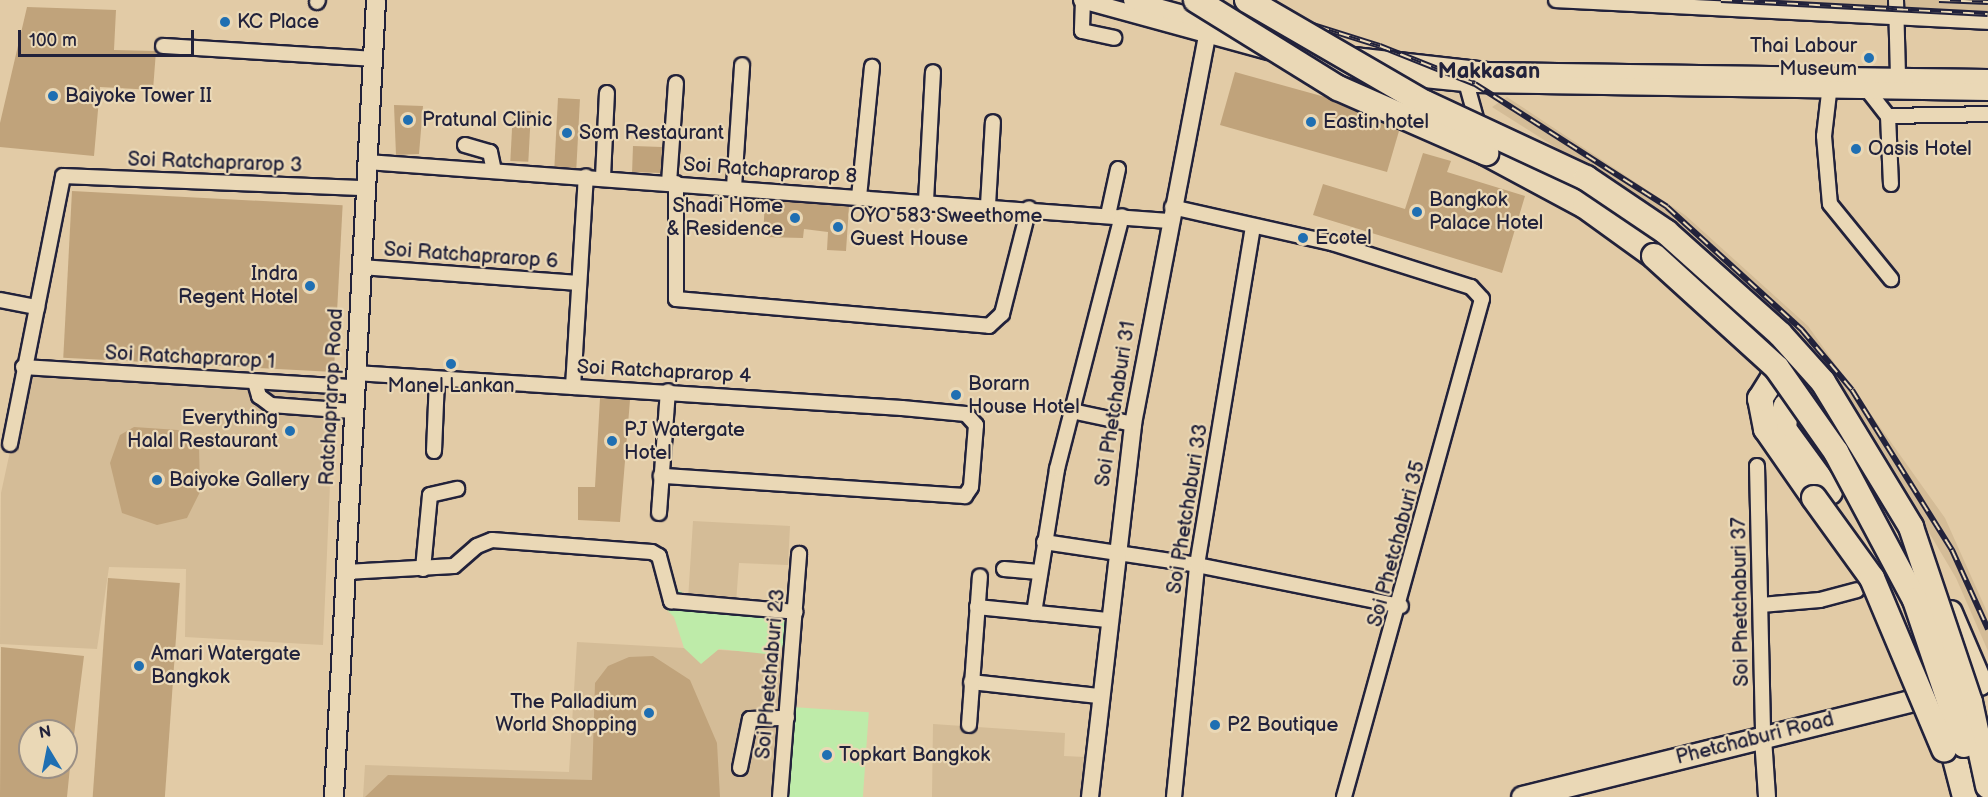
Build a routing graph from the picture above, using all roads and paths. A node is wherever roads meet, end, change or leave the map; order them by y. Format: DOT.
graph roads {
  1 [pos="376,0"];
  2 [pos="1082,0"];
  3 [pos="1132,0"];
  4 [pos="1196,0"];
  5 [pos="1247,0"];
  6 [pos="1556,0"];
  7 [pos="1896,0"];
  8 [pos="1897,17"];
  9 [pos="1988,22"];
  10 [pos="1208,29"];
  11 [pos="1114,38"];
  12 [pos="164,46"];
  13 [pos="374,59"];
  14 [pos="742,65"];
  15 [pos="872,68"];
  16 [pos="933,72"];
  17 [pos="1464,77"];
  18 [pos="1898,77"];
  19 [pos="1988,78"];
  20 [pos="676,83"];
  21 [pos="1869,92"];
  22 [pos="1988,92"];
  23 [pos="608,93"];
  24 [pos="1829,93"];
  25 [pos="1988,114"];
  26 [pos="1888,116"];
  27 [pos="993,122"];
  28 [pos="465,145"];
  29 [pos="367,162"];
  30 [pos="1118,169"];
  31 [pos="494,171"];
  32 [pos="1491,171"];
  33 [pos="586,176"];
  34 [pos="603,177"];
  35 [pos="673,183"];
  36 [pos="1891,184"];
  37 [pos="734,187"];
  38 [pos="366,188"];
  39 [pos="859,197"];
  40 [pos="926,201"];
  41 [pos="988,205"];
  42 [pos="1029,208"];
  43 [pos="1171,214"];
  44 [pos="1107,215"];
  45 [pos="1122,216"];
  46 [pos="1253,228"];
  47 [pos="361,267"];
  48 [pos="1891,279"];
  49 [pos="578,283"];
  50 [pos="1482,299"];
  51 [pos="0,300"];
  52 [pos="37,307"];
  53 [pos="23,367"];
  54 [pos="437,379"];
  55 [pos="355,380"];
  56 [pos="255,382"];
  57 [pos="573,387"];
  58 [pos="668,391"];
  59 [pos="353,411"];
  60 [pos="1072,411"];
  61 [pos="1133,424"];
  62 [pos="10,444"];
  63 [pos="434,451"];
  64 [pos="1757,466"];
  65 [pos="661,477"];
  66 [pos="457,489"];
  67 [pos="659,513"];
  68 [pos="1044,542"];
  69 [pos="1115,550"];
  70 [pos="799,554"];
  71 [pos="1197,565"];
  72 [pos="423,569"];
  73 [pos="1004,569"];
  74 [pos="346,572"];
  75 [pos="1039,572"];
  76 [pos="980,576"];
  77 [pos="1857,590"];
  78 [pos="1761,605"];
  79 [pos="1401,606"];
  80 [pos="977,607"];
  81 [pos="796,612"];
  82 [pos="1034,613"];
  83 [pos="1107,620"];
  84 [pos="971,682"];
  85 [pos="1975,688"];
  86 [pos="1938,694"];
  87 [pos="1098,696"];
  88 [pos="787,718"];
  89 [pos="969,725"];
  90 [pos="1763,738"];
  91 [pos="1988,753"];
  92 [pos="740,768"];
  93 [pos="1988,786"];
  94 [pos="334,797"];
  95 [pos="780,797"];
  96 [pos="1090,797"];
  97 [pos="1174,797"];
  98 [pos="1344,797"];
  99 [pos="1522,797"];
  100 [pos="1767,797"];
  101 [pos="1958,797"];
  102 [pos="1965,797"];
  103 [pos="1980,797"];
  1 -- 13 [label="main road, Ratchaprarop Road"];
  2 -- 10 [label="street"];
  2 -- 11 [label="street"];
  3 -- 10 [label="street"];
  4 -- 103 [label="highway, bridge"];
  5 -- 85 [label="highway, bridge"];
  6 -- 8 [label="street"];
  7 -- 8 [label="street"];
  8 -- 9 [label="street"];
  8 -- 18 [label="street"];
  10 -- 17 [label="street"];
  10 -- 43 [label="street, Soi Phetchaburi 31"];
  12 -- 13 [label="street"];
  13 -- 29 [label="main road, Ratchaprarop Road"];
  14 -- 37 [label="street"];
  15 -- 39 [label="street"];
  16 -- 40 [label="street"];
  17 -- 18 [label="street"];
  17 -- 24 [label="street"];
  17 -- 32 [label="street"];
  18 -- 19 [label="street"];
  20 -- 35 [label="street"];
  21 -- 22 [label="street"];
  21 -- 24 [label="street"];
  21 -- 26 [label="street"];
  23 -- 34 [label="street"];
  24 -- 48 [label="street"];
  25 -- 26 [label="street"];
  26 -- 36 [label="street"];
  27 -- 41 [label="street"];
  28 -- 31 [label="street"];
  29 -- 31 [label="street, Soi Ratchaprarop 8"];
  29 -- 38 [label="main road, Ratchaprarop Road"];
  30 -- 44 [label="street"];
  31 -- 33 [label="street, Soi Ratchaprarop 8"];
  33 -- 34 [label="street, Soi Ratchaprarop 8"];
  33 -- 49 [label="street"];
  34 -- 35 [label="street, Soi Ratchaprarop 8"];
  35 -- 37 [label="street, Soi Ratchaprarop 8"];
  35 -- 42 [label="street"];
  37 -- 39 [label="street, Soi Ratchaprarop 8"];
  38 -- 47 [label="main road, Ratchaprarop Road"];
  38 -- 52 [label="street, Soi Ratchaprarop 3"];
  39 -- 40 [label="street, Soi Ratchaprarop 8"];
  40 -- 41 [label="street, Soi Ratchaprarop 8"];
  41 -- 42 [label="street, Soi Ratchaprarop 8"];
  42 -- 44 [label="street, Soi Ratchaprarop 8"];
  43 -- 45 [label="street, Soi Ratchaprarop 8"];
  43 -- 46 [label="street, Soi Ratchaprarop 8"];
  43 -- 61 [label="street, Soi Phetchaburi 31"];
  44 -- 45 [label="street, Soi Ratchaprarop 8"];
  45 -- 60 [label="street"];
  46 -- 50 [label="street, Soi Ratchaprarop 8"];
  46 -- 71 [label="street, Soi Phetchaburi 33"];
  47 -- 49 [label="street, Soi Ratchaprarop 6"];
  47 -- 55 [label="main road, Ratchaprarop Road"];
  49 -- 57 [label="street"];
  50 -- 79 [label="street, Soi Phetchaburi 35"];
  51 -- 52 [label="street"];
  52 -- 53 [label="street"];
  53 -- 56 [label="street, Soi Ratchaprarop 1"];
  53 -- 62 [label="street"];
  54 -- 55 [label="street, Soi Ratchaprarop 4"];
  54 -- 57 [label="street, Soi Ratchaprarop 4"];
  54 -- 63 [label="street"];
  55 -- 56 [label="street, Soi Ratchaprarop 1"];
  55 -- 59 [label="main road, Ratchaprarop Road"];
  56 -- 59 [label="street"];
  57 -- 58 [label="street, Soi Ratchaprarop 4"];
  58 -- 65 [label="street"];
  58 -- 65 [label="street, Soi Ratchaprarop 4"];
  59 -- 74 [label="main road, Ratchaprarop Road"];
  60 -- 61 [label="street"];
  60 -- 68 [label="street"];
  61 -- 69 [label="street, Soi Phetchaburi 31"];
  64 -- 78 [label="street, Soi Phetchaburi 37"];
  65 -- 67 [label="street"];
  66 -- 72 [label="street"];
  68 -- 69 [label="street"];
  68 -- 75 [label="street"];
  69 -- 71 [label="street"];
  69 -- 83 [label="street, Soi Phetchaburi 31"];
  70 -- 81 [label="street, Soi Phetchaburi 23"];
  71 -- 79 [label="street"];
  71 -- 97 [label="street, Soi Phetchaburi 33"];
  72 -- 74 [label="street"];
  72 -- 81 [label="street"];
  73 -- 75 [label="street"];
  74 -- 94 [label="main road, Ratchaprarop Road"];
  75 -- 82 [label="street"];
  76 -- 80 [label="street"];
  77 -- 78 [label="street"];
  78 -- 90 [label="street, Soi Phetchaburi 37"];
  79 -- 98 [label="street, Soi Phetchaburi 35"];
  80 -- 82 [label="street"];
  80 -- 84 [label="street"];
  81 -- 88 [label="street, Soi Phetchaburi 23"];
  82 -- 83 [label="street"];
  83 -- 87 [label="street, Soi Phetchaburi 31"];
  84 -- 87 [label="street"];
  84 -- 89 [label="street"];
  85 -- 86 [label="main road, Phetchaburi Road"];
  85 -- 91 [label="highway, bridge"];
  85 -- 93 [label="highway, bridge"];
  85 -- 101 [label="highway, bridge"];
  86 -- 90 [label="main road, Phetchaburi Road"];
  86 -- 102 [label="highway"];
  87 -- 96 [label="street, Soi Phetchaburi 31"];
  88 -- 92 [label="street"];
  88 -- 95 [label="street, Soi Phetchaburi 23"];
  90 -- 99 [label="main road, Phetchaburi Road"];
  90 -- 100 [label="street"];
}
